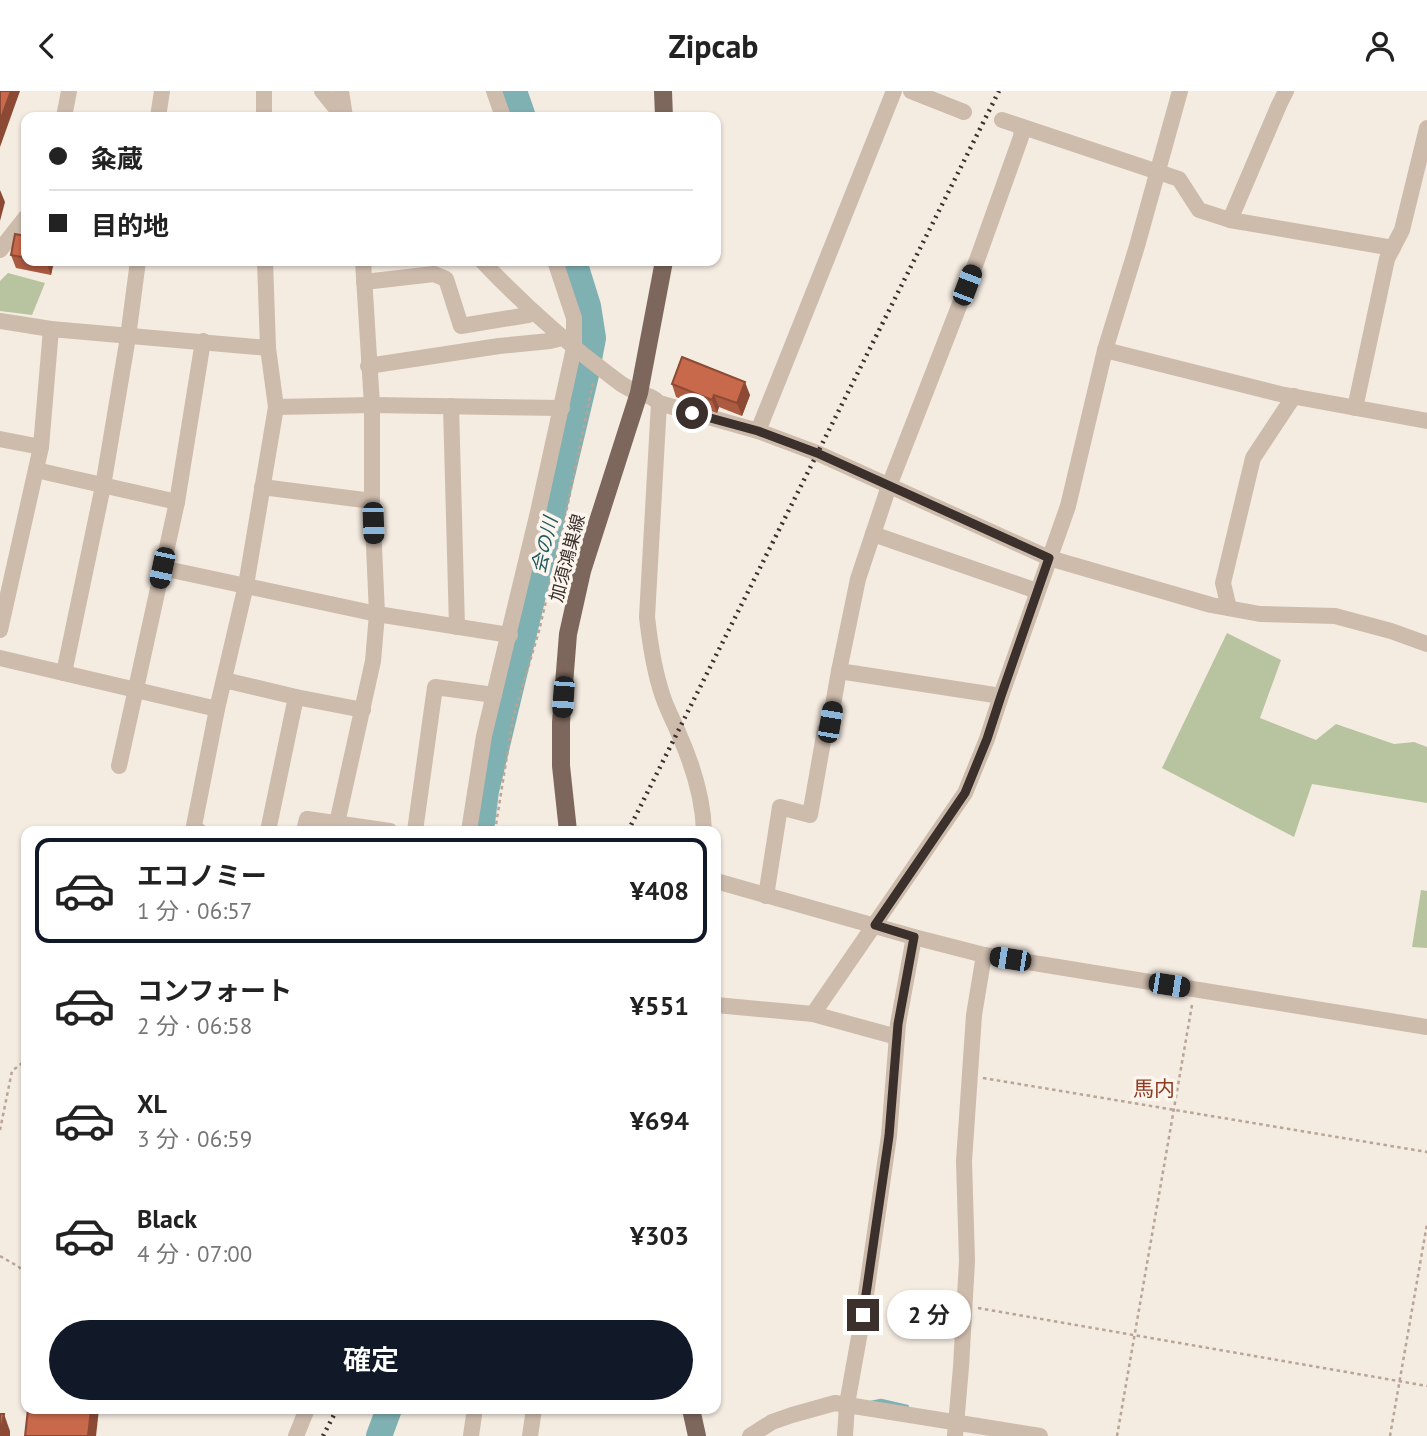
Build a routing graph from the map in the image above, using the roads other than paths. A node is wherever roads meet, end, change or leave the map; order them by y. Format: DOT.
graph roads {
  1 [pos="69,91"];
  2 [pos="162,91"];
  3 [pos="264,91"];
  4 [pos="321,91"];
  5 [pos="341,91"];
  6 [pos="494,91"];
  7 [pos="663,91"];
  8 [pos="894,91"];
  9 [pos="911,91"];
  10 [pos="1180,91"];
  11 [pos="1286,91"];
  12 [pos="65,112"];
  13 [pos="159,112"];
  14 [pos="264,112"];
  15 [pos="340,112"];
  16 [pos="343,112"];
  17 [pos="501,112"];
  18 [pos="664,112"];
  19 [pos="964,112"];
  20 [pos="1002,120"];
  21 [pos="1022,127"];
  22 [pos="1427,128"];
  23 [pos="1158,171"];
  24 [pos="1230,220"];
  25 [pos="21,222"];
  26 [pos="2,243"];
  27 [pos="1393,248"];
  28 [pos="137,266"];
  29 [pos="265,266"];
  30 [pos="363,266"];
  31 [pos="487,266"];
  32 [pos="557,266"];
  33 [pos="663,266"];
  34 [pos="364,282"];
  35 [pos="534,312"];
  36 [pos="0,321"];
  37 [pos="51,329"];
  38 [pos="128,337"];
  39 [pos="203,341"];
  40 [pos="572,346"];
  41 [pos="268,348"];
  42 [pos="1105,350"];
  43 [pos="368,366"];
  44 [pos="639,393"];
  45 [pos="1294,396"];
  46 [pos="659,403"];
  47 [pos="372,405"];
  48 [pos="451,406"];
  49 [pos="276,407"];
  50 [pos="562,408"];
  51 [pos="1355,408"];
  52 [pos="1427,421"];
  53 [pos="758,431"];
  54 [pos="0,439"];
  55 [pos="41,447"];
  56 [pos="36,470"];
  57 [pos="103,486"];
  58 [pos="889,486"];
  59 [pos="262,487"];
  60 [pos="372,501"];
  61 [pos="177,502"];
  62 [pos="873,534"];
  63 [pos="1049,558"];
  64 [pos="162,568"];
  65 [pos="246,585"];
  66 [pos="1037,591"];
  67 [pos="1230,608"];
  68 [pos="377,614"];
  69 [pos="457,627"];
  70 [pos="0,630"];
  71 [pos="510,635"];
  72 [pos="1427,644"];
  73 [pos="0,658"];
  74 [pos="839,671"];
  75 [pos="64,673"];
  76 [pos="224,680"];
  77 [pos="135,691"];
  78 [pos="494,695"];
  79 [pos="1001,696"];
  80 [pos="296,697"];
  81 [pos="217,709"];
  82 [pos="363,710"];
  83 [pos="119,766"];
  84 [pos="337,823"];
  85 [pos="194,826"];
  86 [pos="269,826"];
  87 [pos="305,826"];
  88 [pos="357,826"];
  89 [pos="416,826"];
  90 [pos="470,826"];
  91 [pos="567,826"];
  92 [pos="703,826"];
  93 [pos="721,882"];
  94 [pos="766,896"];
  95 [pos="875,925"];
  96 [pos="914,937"];
  97 [pos="984,955"];
  98 [pos="721,1005"];
  99 [pos="813,1014"];
  100 [pos="1427,1027"];
  101 [pos="897,1037"];
  102 [pos="847,1404"];
  103 [pos="305,1414"];
  104 [pos="533,1414"];
  105 [pos="692,1414"];
  106 [pos="474,1415"];
  107 [pos="956,1429"];
  108 [pos="296,1436"];
  109 [pos="471,1436"];
  110 [pos="530,1436"];
  111 [pos="697,1436"];
  112 [pos="750,1436"];
  113 [pos="845,1436"];
  114 [pos="1040,1436"];
  1 -- 12 [label="street"];
  2 -- 13 [label="street"];
  3 -- 14 [label="street"];
  4 -- 15 [label="street"];
  5 -- 16 [label="street"];
  6 -- 17 [label="street"];
  7 -- 18 [label="main road"];
  8 -- 53 [label="street"];
  9 -- 19 [label="street"];
  10 -- 23 [label="street"];
  11 -- 24 [label="street"];
  20 -- 21 [label="street"];
  21 -- 23 [label="street"];
  21 -- 58 [label="street"];
  22 -- 27 [label="street"];
  23 -- 24 [label="street"];
  23 -- 42 [label="street"];
  24 -- 27 [label="street"];
  25 -- 26 [label="street"];
  27 -- 51 [label="street"];
  28 -- 38 [label="street"];
  29 -- 41 [label="street"];
  30 -- 34 [label="street"];
  31 -- 35 [label="street"];
  32 -- 40 [label="street"];
  33 -- 44 [label="main road, 加須鴻巣線"];
  34 -- 35 [label="street"];
  34 -- 43 [label="street"];
  35 -- 40 [label="street"];
  36 -- 37 [label="street"];
  37 -- 38 [label="street"];
  37 -- 55 [label="street"];
  38 -- 39 [label="street"];
  38 -- 57 [label="street"];
  39 -- 41 [label="street"];
  39 -- 61 [label="street"];
  40 -- 43 [label="street"];
  40 -- 44 [label="street"];
  40 -- 50 [label="street"];
  41 -- 49 [label="street"];
  42 -- 45 [label="street"];
  42 -- 63 [label="street"];
  43 -- 47 [label="street"];
  44 -- 46 [label="street"];
  44 -- 91 [label="main road, 加須鴻巣線"];
  45 -- 51 [label="street"];
  45 -- 67 [label="street"];
  46 -- 53 [label="street"];
  46 -- 92 [label="street"];
  47 -- 48 [label="street"];
  47 -- 49 [label="street"];
  47 -- 60 [label="street"];
  48 -- 50 [label="street"];
  48 -- 69 [label="street"];
  49 -- 59 [label="street"];
  50 -- 71 [label="street"];
  51 -- 52 [label="street"];
  53 -- 58 [label="street"];
  54 -- 55 [label="street"];
  55 -- 56 [label="street"];
  56 -- 57 [label="street"];
  56 -- 70 [label="street"];
  57 -- 61 [label="street"];
  57 -- 75 [label="street"];
  58 -- 62 [label="street"];
  58 -- 63 [label="street"];
  59 -- 60 [label="street"];
  59 -- 65 [label="street"];
  60 -- 68 [label="street"];
  61 -- 64 [label="street"];
  62 -- 66 [label="street"];
  62 -- 74 [label="street"];
  63 -- 66 [label="street"];
  63 -- 67 [label="street"];
  64 -- 65 [label="street"];
  64 -- 77 [label="street"];
  65 -- 68 [label="street"];
  65 -- 76 [label="street"];
  66 -- 79 [label="street"];
  67 -- 72 [label="street"];
  68 -- 69 [label="street"];
  68 -- 82 [label="street"];
  69 -- 71 [label="street"];
  71 -- 78 [label="street"];
  73 -- 75 [label="street"];
  74 -- 79 [label="street"];
  74 -- 94 [label="street"];
  75 -- 77 [label="street"];
  76 -- 80 [label="street"];
  76 -- 81 [label="street"];
  77 -- 81 [label="street"];
  77 -- 83 [label="street"];
  78 -- 89 [label="street"];
  78 -- 90 [label="street"];
  79 -- 95 [label="street"];
  80 -- 82 [label="street"];
  80 -- 86 [label="street"];
  81 -- 85 [label="street"];
  82 -- 84 [label="street"];
  84 -- 87 [label="street"];
  84 -- 88 [label="street"];
  93 -- 94 [label="street"];
  94 -- 95 [label="street"];
  95 -- 96 [label="street"];
  95 -- 99 [label="street"];
  96 -- 97 [label="street"];
  96 -- 101 [label="street"];
  97 -- 100 [label="street"];
  97 -- 107 [label="street"];
  98 -- 99 [label="street"];
  99 -- 101 [label="street"];
  101 -- 102 [label="street"];
  102 -- 107 [label="street"];
  102 -- 112 [label="street"];
  102 -- 113 [label="street"];
  103 -- 108 [label="street"];
  104 -- 110 [label="street"];
  105 -- 111 [label="main road"];
  106 -- 109 [label="street"];
  107 -- 114 [label="street"];
}
